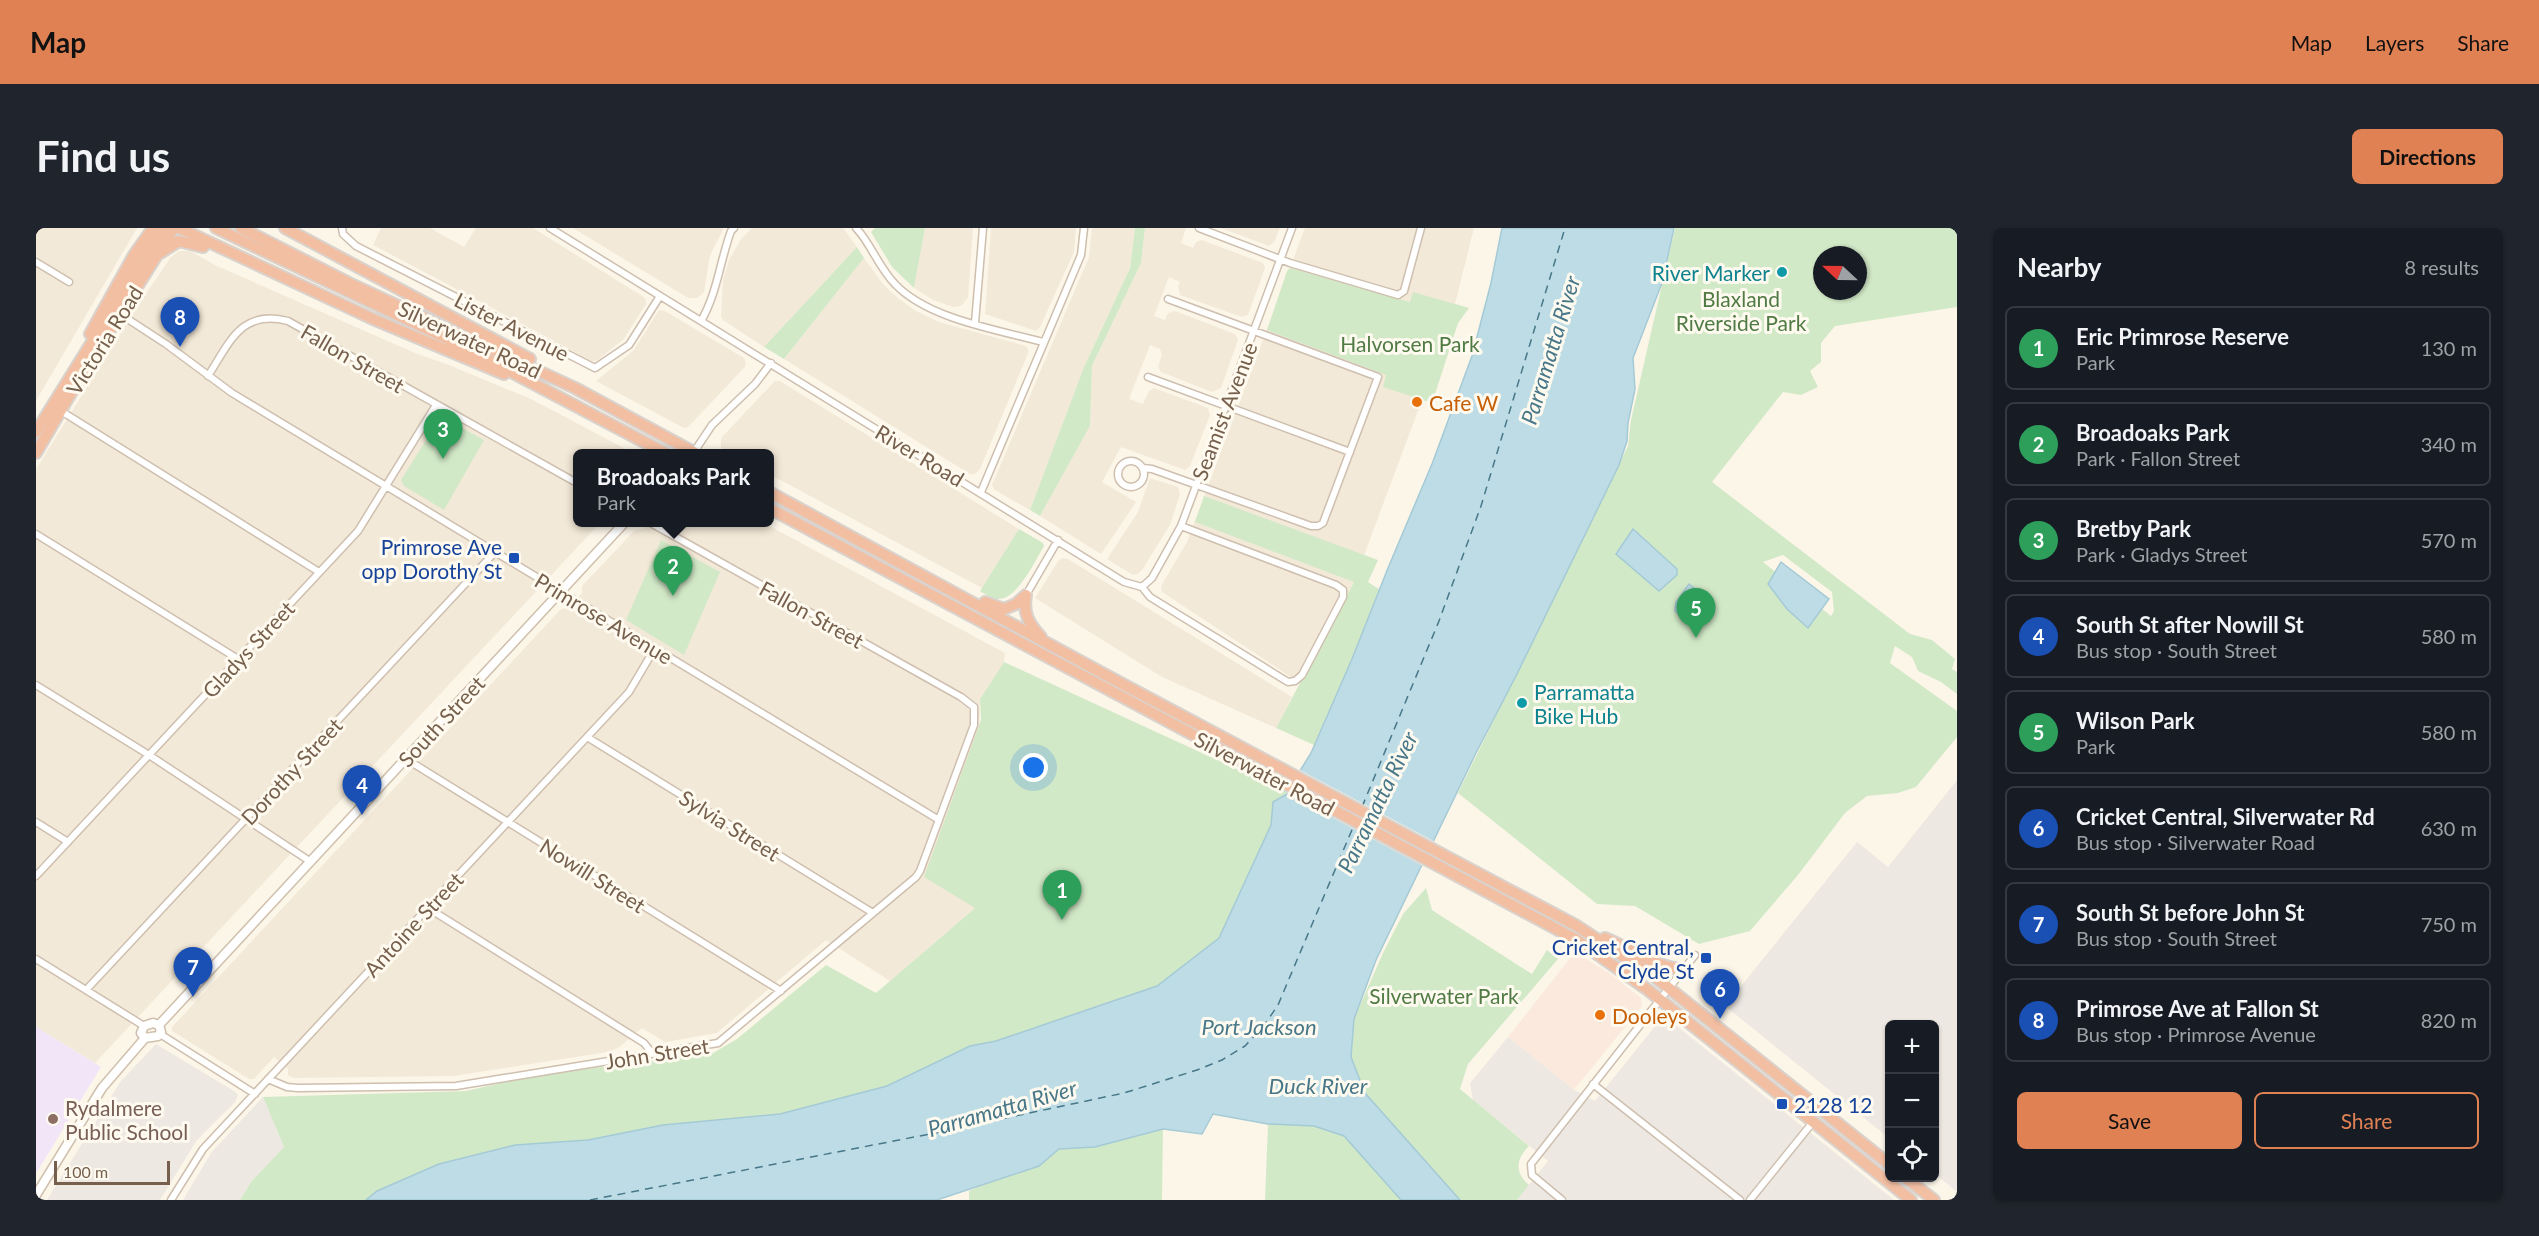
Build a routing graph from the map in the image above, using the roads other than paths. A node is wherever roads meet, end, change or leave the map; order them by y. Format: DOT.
graph roads {
  1 [pos="147,228"];
  2 [pos="153,228"];
  3 [pos="163,228"];
  4 [pos="174,228"];
  5 [pos="179,228"];
  6 [pos="216,228"];
  7 [pos="241,228"];
  8 [pos="285,228"];
  9 [pos="550,228"];
  10 [pos="983,228"];
  11 [pos="1084,228"];
  12 [pos="1199,228"];
  13 [pos="1292,228"];
  14 [pos="1421,228"];
  15 [pos="732,229"];
  16 [pos="857,229"];
  17 [pos="342,231"];
  18 [pos="224,251"];
  19 [pos="134,255"];
  20 [pos="155,258"];
  21 [pos="1280,260"];
  22 [pos="36,262"];
  23 [pos="69,282"];
  24 [pos="660,296"];
  25 [pos="1168,299"];
  26 [pos="120,315"];
  27 [pos="701,321"];
  28 [pos="975,323"];
  29 [pos="1254,331"];
  30 [pos="1043,342"];
  31 [pos="771,363"];
  32 [pos="208,376"];
  33 [pos="1148,377"];
  34 [pos="66,383"];
  35 [pos="532,383"];
  36 [pos="575,388"];
  37 [pos="435,405"];
  38 [pos="1226,405"];
  39 [pos="61,411"];
  40 [pos="41,434"];
  41 [pos="36,446"];
  42 [pos="659,449"];
  43 [pos="688,449"];
  44 [pos="697,449"];
  45 [pos="1350,452"];
  46 [pos="36,453"];
  47 [pos="1143,468"];
  48 [pos="573,481"];
  49 [pos="1197,484"];
  50 [pos="386,486"];
  51 [pos="981,492"];
  52 [pos="774,495"];
  53 [pos="774,511"];
  54 [pos="1181,526"];
  55 [pos="620,527"];
  56 [pos="658,527"];
  57 [pos="36,534"];
  58 [pos="1058,540"];
  59 [pos="495,552"];
  60 [pos="319,572"];
  61 [pos="920,574"];
  62 [pos="1142,587"];
  63 [pos="562,592"];
  64 [pos="1026,595"];
  65 [pos="1047,644"];
  66 [pos="655,648"];
  67 [pos="238,659"];
  68 [pos="36,685"];
  69 [pos="974,707"];
  70 [pos="587,737"];
  71 [pos="149,755"];
  72 [pos="406,759"];
  73 [pos="1262,765"];
  74 [pos="246,819"];
  75 [pos="939,820"];
  76 [pos="36,822"];
  77 [pos="508,823"];
  78 [pos="68,842"];
  79 [pos="311,862"];
  80 [pos="36,876"];
  81 [pos="428,908"];
  82 [pos="873,913"];
  83 [pos="1577,926"];
  84 [pos="1695,955"];
  85 [pos="36,959"];
  86 [pos="1683,969"];
  87 [pos="1669,988"];
  88 [pos="86,990"];
  89 [pos="781,991"];
  90 [pos="1660,999"];
  91 [pos="144,1026"];
  92 [pos="159,1030"];
  93 [pos="145,1038"];
  94 [pos="652,1053"];
  95 [pos="268,1079"];
  96 [pos="1593,1084"];
  97 [pos="255,1094"];
  98 [pos="1813,1122"];
  99 [pos="1885,1161"];
  100 [pos="1910,1182"];
  101 [pos="36,1195"];
  102 [pos="171,1200"];
  103 [pos="1563,1200"];
  104 [pos="1740,1200"];
  105 [pos="1750,1200"];
  106 [pos="1911,1200"];
  107 [pos="1934,1200"];
  1 -- 19 [label="highway"];
  2 -- 19 [label="highway"];
  3 -- 34 [label="highway, Victoria Road"];
  4 -- 20 [label="highway, Victoria Road"];
  5 -- 18 [label="highway"];
  6 -- 35 [label="highway, Silverwater Road"];
  7 -- 36 [label="highway, Silverwater Road"];
  8 -- 36 [label="highway"];
  9 -- 24 [label="street, River Road"];
  10 -- 28 [label="street"];
  11 -- 30 [label="street"];
  12 -- 21 [label="street"];
  13 -- 21 [label="street, Seamist Avenue"];
  14 -- 21 [label="street"];
  15 -- 27 [label="street"];
  16 -- 28 [label="street"];
  17 -- 24 [label="street, Lister Avenue"];
  18 -- 20 [label="highway"];
  18 -- 35 [label="highway"];
  19 -- 34 [label="highway"];
  20 -- 26 [label="highway, Victoria Road"];
  21 -- 29 [label="street, Seamist Avenue"];
  22 -- 23 [label="street"];
  24 -- 27 [label="street, River Road"];
  25 -- 29 [label="street"];
  26 -- 32 [label="street, Primrose Avenue"];
  26 -- 39 [label="highway, Victoria Road"];
  27 -- 31 [label="street, River Road"];
  28 -- 30 [label="street"];
  29 -- 38 [label="street, Seamist Avenue"];
  29 -- 45 [label="street"];
  30 -- 51 [label="street"];
  31 -- 44 [label="street"];
  31 -- 51 [label="street, River Road"];
  32 -- 37 [label="street, Fallon Street"];
  32 -- 50 [label="street, Primrose Avenue"];
  33 -- 38 [label="street"];
  34 -- 40 [label="highway, Victoria Road"];
  35 -- 42 [label="highway, Silverwater Road"];
  36 -- 43 [label="highway, Silverwater Road"];
  37 -- 48 [label="street, Fallon Street"];
  37 -- 50 [label="street, Gladys Street"];
  38 -- 45 [label="street"];
  38 -- 49 [label="street, Seamist Avenue"];
  39 -- 40 [label="highway, Victoria Road"];
  39 -- 60 [label="street"];
  40 -- 41 [label="highway"];
  40 -- 46 [label="highway, Victoria Road"];
  45 -- 49 [label="street"];
  47 -- 47 [label="street"];
  47 -- 49 [label="street"];
  49 -- 54 [label="street, Seamist Avenue"];
  50 -- 59 [label="street, Primrose Avenue"];
  50 -- 60 [label="street, Gladys Street"];
  51 -- 58 [label="street, River Road"];
  52 -- 61 [label="highway, Silverwater Road"];
  53 -- 73 [label="highway, Silverwater Road"];
  54 -- 62 [label="street, Seamist Avenue"];
  54 -- 62 [label="street, River Road"];
  55 -- 63 [label="street, South Street"];
  56 -- 69 [label="street, Fallon Street"];
  57 -- 67 [label="street"];
  58 -- 62 [label="street, River Road"];
  58 -- 64 [label="street"];
  59 -- 63 [label="street, Primrose Avenue"];
  59 -- 74 [label="street, Dorothy Street"];
  60 -- 67 [label="street, Gladys Street"];
  61 -- 64 [label="highway"];
  61 -- 65 [label="highway, Silverwater Road"];
  63 -- 66 [label="street, Primrose Avenue"];
  63 -- 72 [label="street, South Street"];
  64 -- 65 [label="highway"];
  65 -- 73 [label="highway, Silverwater Road"];
  66 -- 70 [label="street, Antoine Street"];
  66 -- 75 [label="street, Primrose Avenue"];
  67 -- 71 [label="street, Gladys Street"];
  68 -- 71 [label="street"];
  69 -- 75 [label="street, John Street"];
  70 -- 77 [label="street, Antoine Street"];
  70 -- 82 [label="street, Sylvia Street"];
  71 -- 74 [label="street"];
  71 -- 78 [label="street, Gladys Street"];
  72 -- 77 [label="street, Nowill Street"];
  72 -- 79 [label="street, South Street"];
  73 -- 83 [label="highway, Silverwater Road"];
  73 -- 90 [label="highway, Silverwater Road"];
  74 -- 79 [label="street"];
  74 -- 88 [label="street, Dorothy Street"];
  75 -- 82 [label="street, John Street"];
  76 -- 78 [label="street"];
  77 -- 81 [label="street, Antoine Street"];
  77 -- 89 [label="street, Nowill Street"];
  78 -- 80 [label="street, Gladys Street"];
  79 -- 92 [label="street, South Street"];
  81 -- 94 [label="street"];
  81 -- 95 [label="street, Antoine Street"];
  82 -- 89 [label="street, John Street"];
  83 -- 86 [label="highway"];
  83 -- 87 [label="highway, Silverwater Road"];
  84 -- 86 [label="street"];
  85 -- 88 [label="street"];
  86 -- 87 [label="street"];
  87 -- 90 [label="street"];
  87 -- 99 [label="highway, Silverwater Road"];
  88 -- 91 [label="street"];
  89 -- 94 [label="street, John Street"];
  90 -- 96 [label="street"];
  90 -- 98 [label="highway, Silverwater Road"];
  91 -- 92 [label="street"];
  91 -- 93 [label="street"];
  92 -- 93 [label="street"];
  92 -- 97 [label="street"];
  93 -- 101 [label="street"];
  94 -- 95 [label="street, John Street"];
  95 -- 97 [label="street, Antoine Street"];
  96 -- 103 [label="street"];
  96 -- 104 [label="street"];
  97 -- 102 [label="street, Antoine Street"];
  98 -- 105 [label="street"];
  98 -- 106 [label="highway, Silverwater Road"];
  100 -- 107 [label="highway"];
}
